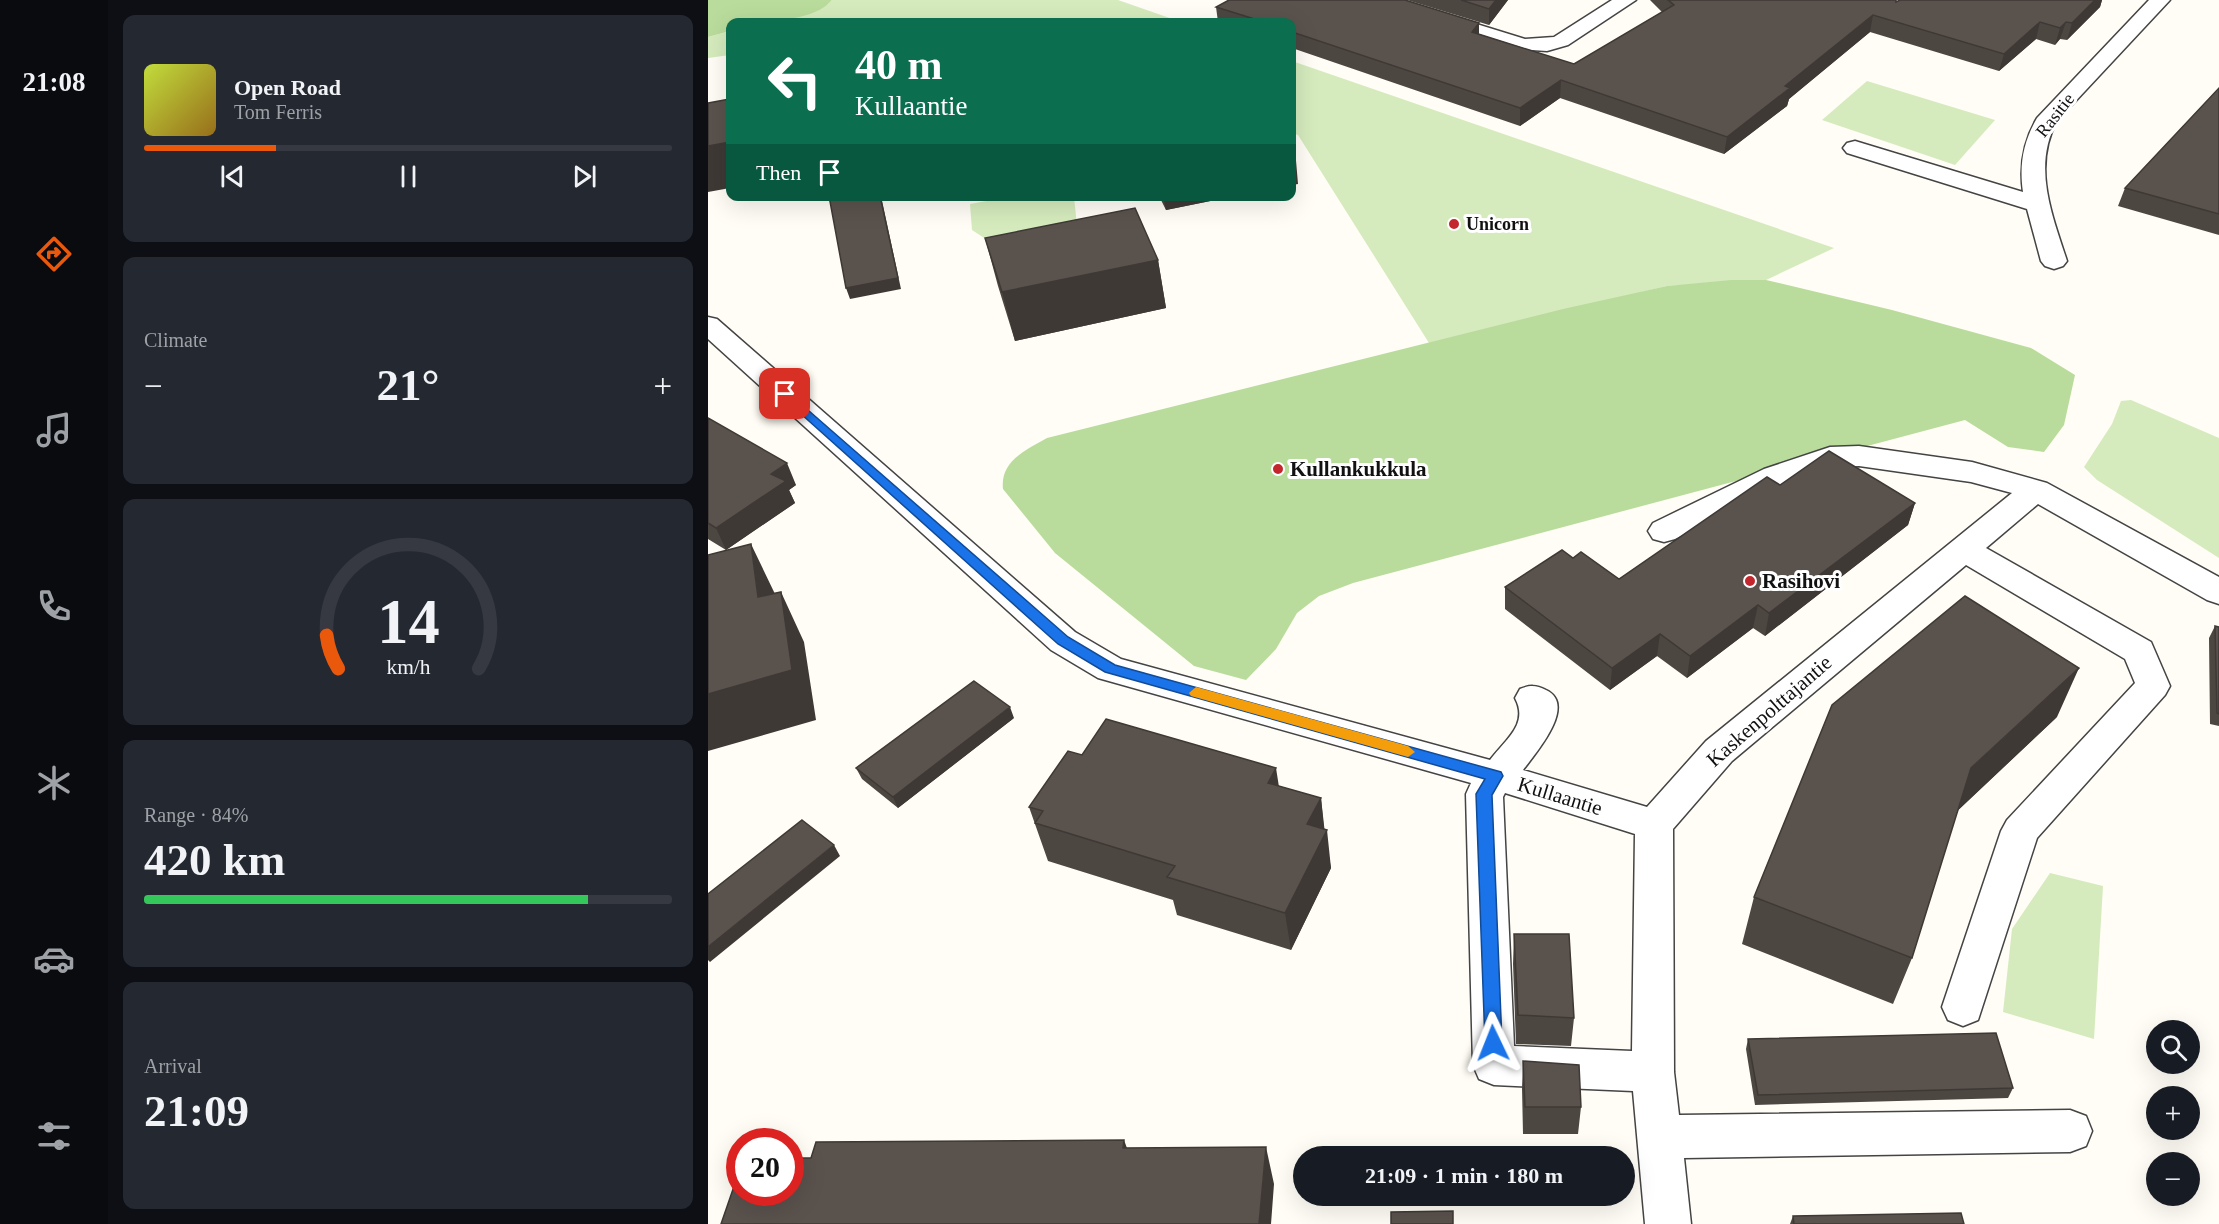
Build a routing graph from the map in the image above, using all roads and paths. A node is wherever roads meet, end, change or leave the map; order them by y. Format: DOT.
graph roads {
  1 [pos="1378,0"];
  2 [pos="1626,0"];
  3 [pos="2160,0"];
  4 [pos="1856,148"];
  5 [pos="2037,204"];
  6 [pos="2054,261"];
  7 [pos="708,325"];
  8 [pos="2036,490"];
  9 [pos="1664,531"];
  10 [pos="1964,549"];
  11 [pos="2219,592"];
  12 [pos="1532,698"];
  13 [pos="1496,776"];
  14 [pos="1654,825"];
  15 [pos="1963,1007"];
  16 [pos="1653,1072"];
  17 [pos="2070,1131"];
  18 [pos="1659,1137"];
  19 [pos="1668,1224"];
  1 -- 2 [label="street"];
  3 -- 5 [label="street, Rasitie"];
  4 -- 5 [label="street"];
  5 -- 6 [label="street, Rasitie"];
  7 -- 13 [label="street, Kullaantie"];
  8 -- 9 [label="street"];
  8 -- 10 [label="street, Kaskenpolttajantie"];
  8 -- 11 [label="street"];
  10 -- 14 [label="street, Kaskenpolttajantie"];
  10 -- 15 [label="street"];
  12 -- 13 [label="street"];
  13 -- 14 [label="street, Kullaantie"];
  13 -- 16 [label="street"];
  14 -- 16 [label="street"];
  16 -- 18 [label="street"];
  17 -- 18 [label="street"];
  18 -- 19 [label="street"];
}
